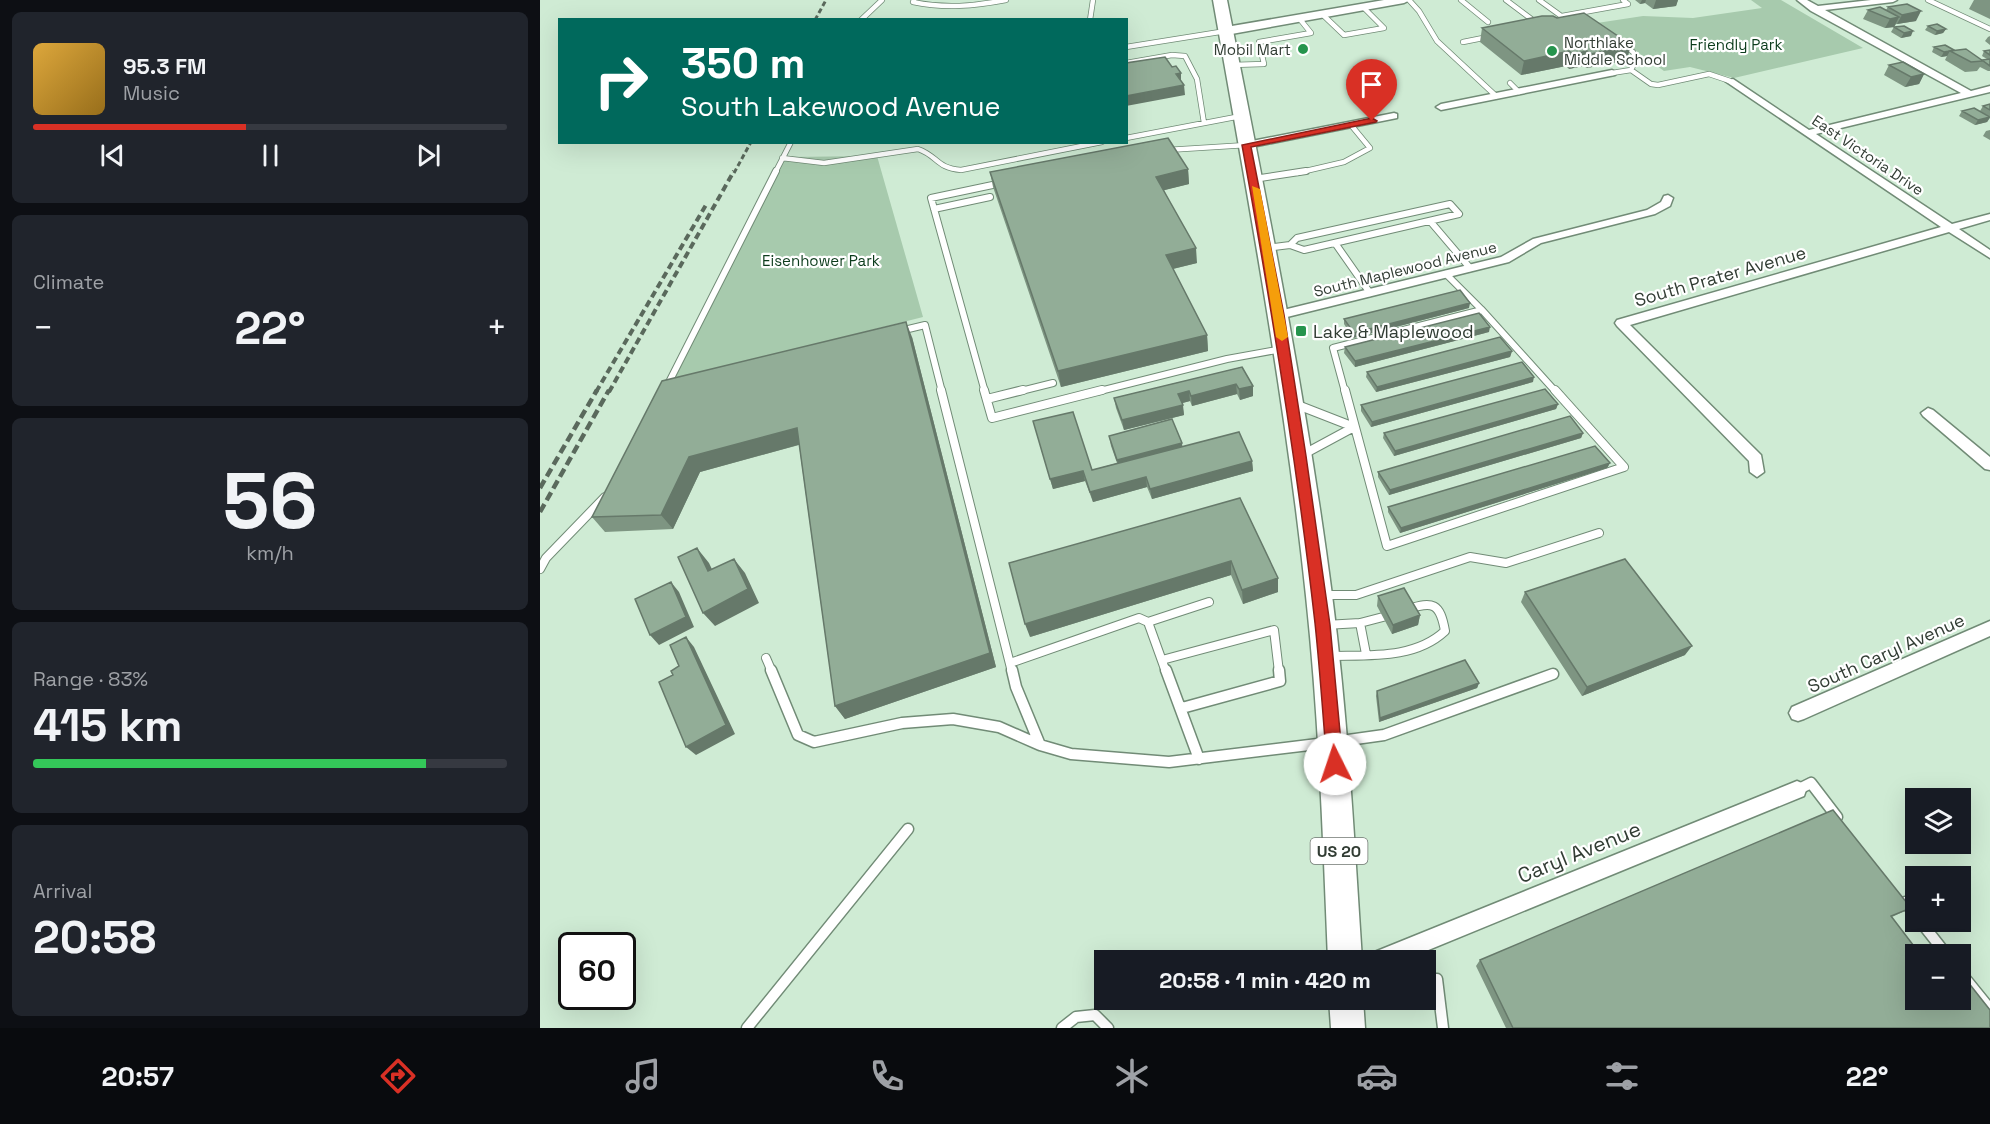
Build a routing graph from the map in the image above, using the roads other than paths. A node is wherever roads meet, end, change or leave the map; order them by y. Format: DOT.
graph roads {
  1 [pos="882,0"];
  2 [pos="914,0"];
  3 [pos="1006,0"];
  4 [pos="1093,0"];
  5 [pos="1220,0"];
  6 [pos="1404,0"];
  7 [pos="1409,0"];
  8 [pos="1461,0"];
  9 [pos="1506,0"];
  10 [pos="1539,0"];
  11 [pos="1623,0"];
  12 [pos="1801,0"];
  13 [pos="1893,0"];
  14 [pos="1928,0"];
  15 [pos="1364,7"];
  16 [pos="1814,9"];
  17 [pos="1322,14"];
  18 [pos="1577,14"];
  19 [pos="1562,16"];
  20 [pos="863,18"];
  21 [pos="1090,18"];
  22 [pos="1299,18"];
  23 [pos="1586,20"];
  24 [pos="1488,22"];
  25 [pos="1560,24"];
  26 [pos="1533,28"];
  27 [pos="1990,29"];
  28 [pos="1226,31"];
  29 [pos="1494,36"];
  30 [pos="1614,39"];
  31 [pos="1463,42"];
  32 [pos="1128,47"];
  33 [pos="1128,63"];
  34 [pos="1232,65"];
  35 [pos="1631,70"];
  36 [pos="1612,74"];
  37 [pos="1730,81"];
  38 [pos="1510,83"];
  39 [pos="1990,89"];
  40 [pos="1519,92"];
  41 [pos="1968,93"];
  42 [pos="1496,96"];
  43 [pos="1441,107"];
  44 [pos="1241,116"];
  45 [pos="1394,116"];
  46 [pos="1203,123"];
  47 [pos="1351,125"];
  48 [pos="1808,133"];
  49 [pos="1128,138"];
  50 [pos="790,144"];
  51 [pos="1092,144"];
  52 [pos="1246,145"];
  53 [pos="1160,152"];
  54 [pos="782,158"];
  55 [pos="1254,179"];
  56 [pos="1009,182"];
  57 [pos="990,197"];
  58 [pos="1668,198"];
  59 [pos="934,209"];
  60 [pos="1990,217"];
  61 [pos="1430,221"];
  62 [pos="1951,228"];
  63 [pos="1335,243"];
  64 [pos="1290,245"];
  65 [pos="1265,249"];
  66 [pos="1990,255"];
  67 [pos="1470,268"];
  68 [pos="1446,274"];
  69 [pos="1370,293"];
  70 [pos="1482,310"];
  71 [pos="1279,315"];
  72 [pos="892,333"];
  73 [pos="1284,349"];
  74 [pos="1053,383"];
  75 [pos="987,399"];
  76 [pos="659,400"];
  77 [pos="1292,403"];
  78 [pos="1928,414"];
  79 [pos="1354,427"];
  80 [pos="1300,456"];
  81 [pos="1990,465"];
  82 [pos="1757,472"];
  83 [pos="613,490"];
  84 [pos="1599,533"];
  85 [pos="540,569"];
  86 [pos="1319,595"];
  87 [pos="1209,602"];
  88 [pos="1408,609"];
  89 [pos="1383,617"];
  90 [pos="1148,622"];
  91 [pos="1360,623"];
  92 [pos="1323,625"];
  93 [pos="1990,628"];
  94 [pos="1366,654"];
  95 [pos="1326,657"];
  96 [pos="766,658"];
  97 [pos="1162,660"];
  98 [pos="1010,663"];
  99 [pos="1553,674"];
  100 [pos="1182,708"];
  101 [pos="1798,713"];
  102 [pos="1334,742"];
  103 [pos="1040,745"];
  104 [pos="1199,759"];
  105 [pos="1797,790"];
  106 [pos="1846,827"];
  107 [pos="908,829"];
  108 [pos="1902,898"];
  109 [pos="1905,902"];
  110 [pos="1929,932"];
  111 [pos="1938,944"];
  112 [pos="1344,950"];
  113 [pos="1404,950"];
  114 [pos="1437,979"];
  115 [pos="1971,986"];
  116 [pos="1990,1009"];
  117 [pos="1347,1010"];
  118 [pos="747,1028"];
  119 [pos="1062,1028"];
  120 [pos="1108,1028"];
  121 [pos="1348,1028"];
  122 [pos="1443,1028"];
  1 -- 20 [label="lane"];
  2 -- 3 [label="lane"];
  4 -- 21 [label="lane"];
  5 -- 28 [label="main road, US 20"];
  6 -- 15 [label="main road"];
  7 -- 42 [label="lane"];
  8 -- 24 [label="lane"];
  9 -- 26 [label="lane"];
  10 -- 19 [label="lane"];
  11 -- 18 [label="lane"];
  12 -- 16 [label="street"];
  13 -- 16 [label="street"];
  14 -- 27 [label="lane"];
  15 -- 17 [label="main road"];
  15 -- 17 [label="lane"];
  16 -- 41 [label="street"];
  17 -- 22 [label="main road"];
  18 -- 19 [label="lane"];
  18 -- 23 [label="lane"];
  19 -- 25 [label="lane"];
  22 -- 28 [label="main road"];
  22 -- 34 [label="lane"];
  28 -- 32 [label="lane"];
  28 -- 34 [label="main road, US 20"];
  29 -- 31 [label="lane"];
  30 -- 35 [label="lane"];
  33 -- 46 [label="lane"];
  34 -- 44 [label="main road, US 20"];
  35 -- 36 [label="lane"];
  35 -- 37 [label="lane"];
  36 -- 40 [label="street"];
  37 -- 48 [label="street, East Victoria Drive"];
  38 -- 40 [label="lane"];
  39 -- 41 [label="street"];
  40 -- 42 [label="street"];
  41 -- 48 [label="street"];
  42 -- 43 [label="street"];
  44 -- 46 [label="lane"];
  44 -- 52 [label="main road, US 20"];
  45 -- 47 [label="street"];
  46 -- 49 [label="lane"];
  47 -- 52 [label="street"];
  47 -- 55 [label="lane"];
  48 -- 62 [label="street, East Victoria Drive"];
  50 -- 54 [label="lane"];
  51 -- 54 [label="lane"];
  52 -- 53 [label="lane"];
  52 -- 55 [label="main road, US 20"];
  54 -- 76 [label="lane"];
  55 -- 65 [label="main road, US 20"];
  56 -- 59 [label="lane"];
  57 -- 59 [label="lane"];
  58 -- 67 [label="street, South Maplewood Avenue"];
  59 -- 75 [label="lane"];
  60 -- 62 [label="street, South Prater Avenue"];
  61 -- 63 [label="lane"];
  61 -- 64 [label="lane"];
  61 -- 67 [label="lane"];
  62 -- 66 [label="street, East Victoria Drive"];
  62 -- 82 [label="street, South Prater Avenue"];
  63 -- 64 [label="lane"];
  63 -- 69 [label="lane"];
  64 -- 65 [label="lane"];
  65 -- 71 [label="main road, US 20"];
  67 -- 68 [label="street, South Maplewood Avenue"];
  68 -- 69 [label="street, South Maplewood Avenue"];
  68 -- 70 [label="lane"];
  69 -- 71 [label="street, South Maplewood Avenue"];
  70 -- 79 [label="lane"];
  70 -- 79 [label="lane"];
  71 -- 73 [label="main road, US 20"];
  72 -- 98 [label="lane"];
  73 -- 75 [label="lane"];
  73 -- 77 [label="main road, US 20"];
  74 -- 75 [label="lane"];
  77 -- 79 [label="lane"];
  77 -- 80 [label="main road, US 20"];
  78 -- 81 [label="street"];
  79 -- 80 [label="lane"];
  80 -- 86 [label="main road, US 20"];
  83 -- 85 [label="lane"];
  84 -- 86 [label="lane"];
  86 -- 92 [label="main road, US 20"];
  87 -- 90 [label="lane"];
  88 -- 94 [label="lane"];
  89 -- 91 [label="lane"];
  90 -- 97 [label="lane"];
  90 -- 98 [label="lane"];
  91 -- 92 [label="lane"];
  91 -- 94 [label="lane"];
  92 -- 95 [label="main road, US 20"];
  93 -- 101 [label="street, South Caryl Avenue"];
  94 -- 95 [label="lane"];
  95 -- 102 [label="main road, US 20"];
  96 -- 103 [label="lane"];
  97 -- 100 [label="lane"];
  97 -- 100 [label="lane"];
  98 -- 103 [label="lane"];
  99 -- 102 [label="lane"];
  100 -- 104 [label="lane"];
  102 -- 104 [label="lane"];
  102 -- 112 [label="main road, US 20"];
  103 -- 104 [label="lane"];
  105 -- 106 [label="lane"];
  105 -- 113 [label="street, Caryl Avenue"];
  107 -- 118 [label="lane"];
  108 -- 109 [label="lane"];
  110 -- 111 [label="lane"];
  114 -- 122 [label="lane"];
  115 -- 116 [label="lane"];
  117 -- 121 [label="main road"];
  119 -- 120 [label="lane"];
}
